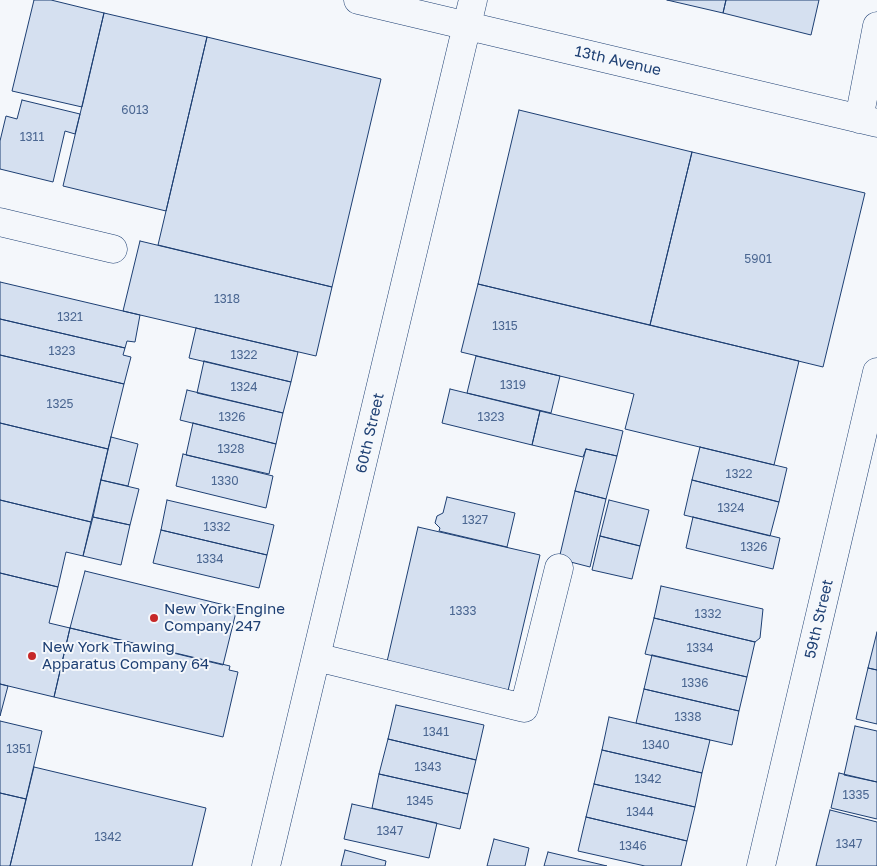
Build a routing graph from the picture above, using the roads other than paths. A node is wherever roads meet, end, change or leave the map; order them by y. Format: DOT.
graph roads {
  1 [pos="358,0"];
  2 [pos="470,13"];
  3 [pos="877,26"];
  4 [pos="868,121"];
  5 [pos="0,222"];
  6 [pos="113,249"];
  7 [pos="877,372"];
  8 [pos="559,568"];
  9 [pos="316,657"];
  10 [pos="266,866"];
  11 [pos="761,866"];
  1 -- 2 [label="street, 13th Avenue"];
  2 -- 4 [label="street, 13th Avenue"];
  2 -- 9 [label="street, 60th Street"];
  3 -- 4 [label="street"];
  5 -- 6 [label="street"];
  7 -- 11 [label="street, 59th Street"];
  8 -- 9 [label="street"];
  9 -- 10 [label="street, 60th Street"];
}
